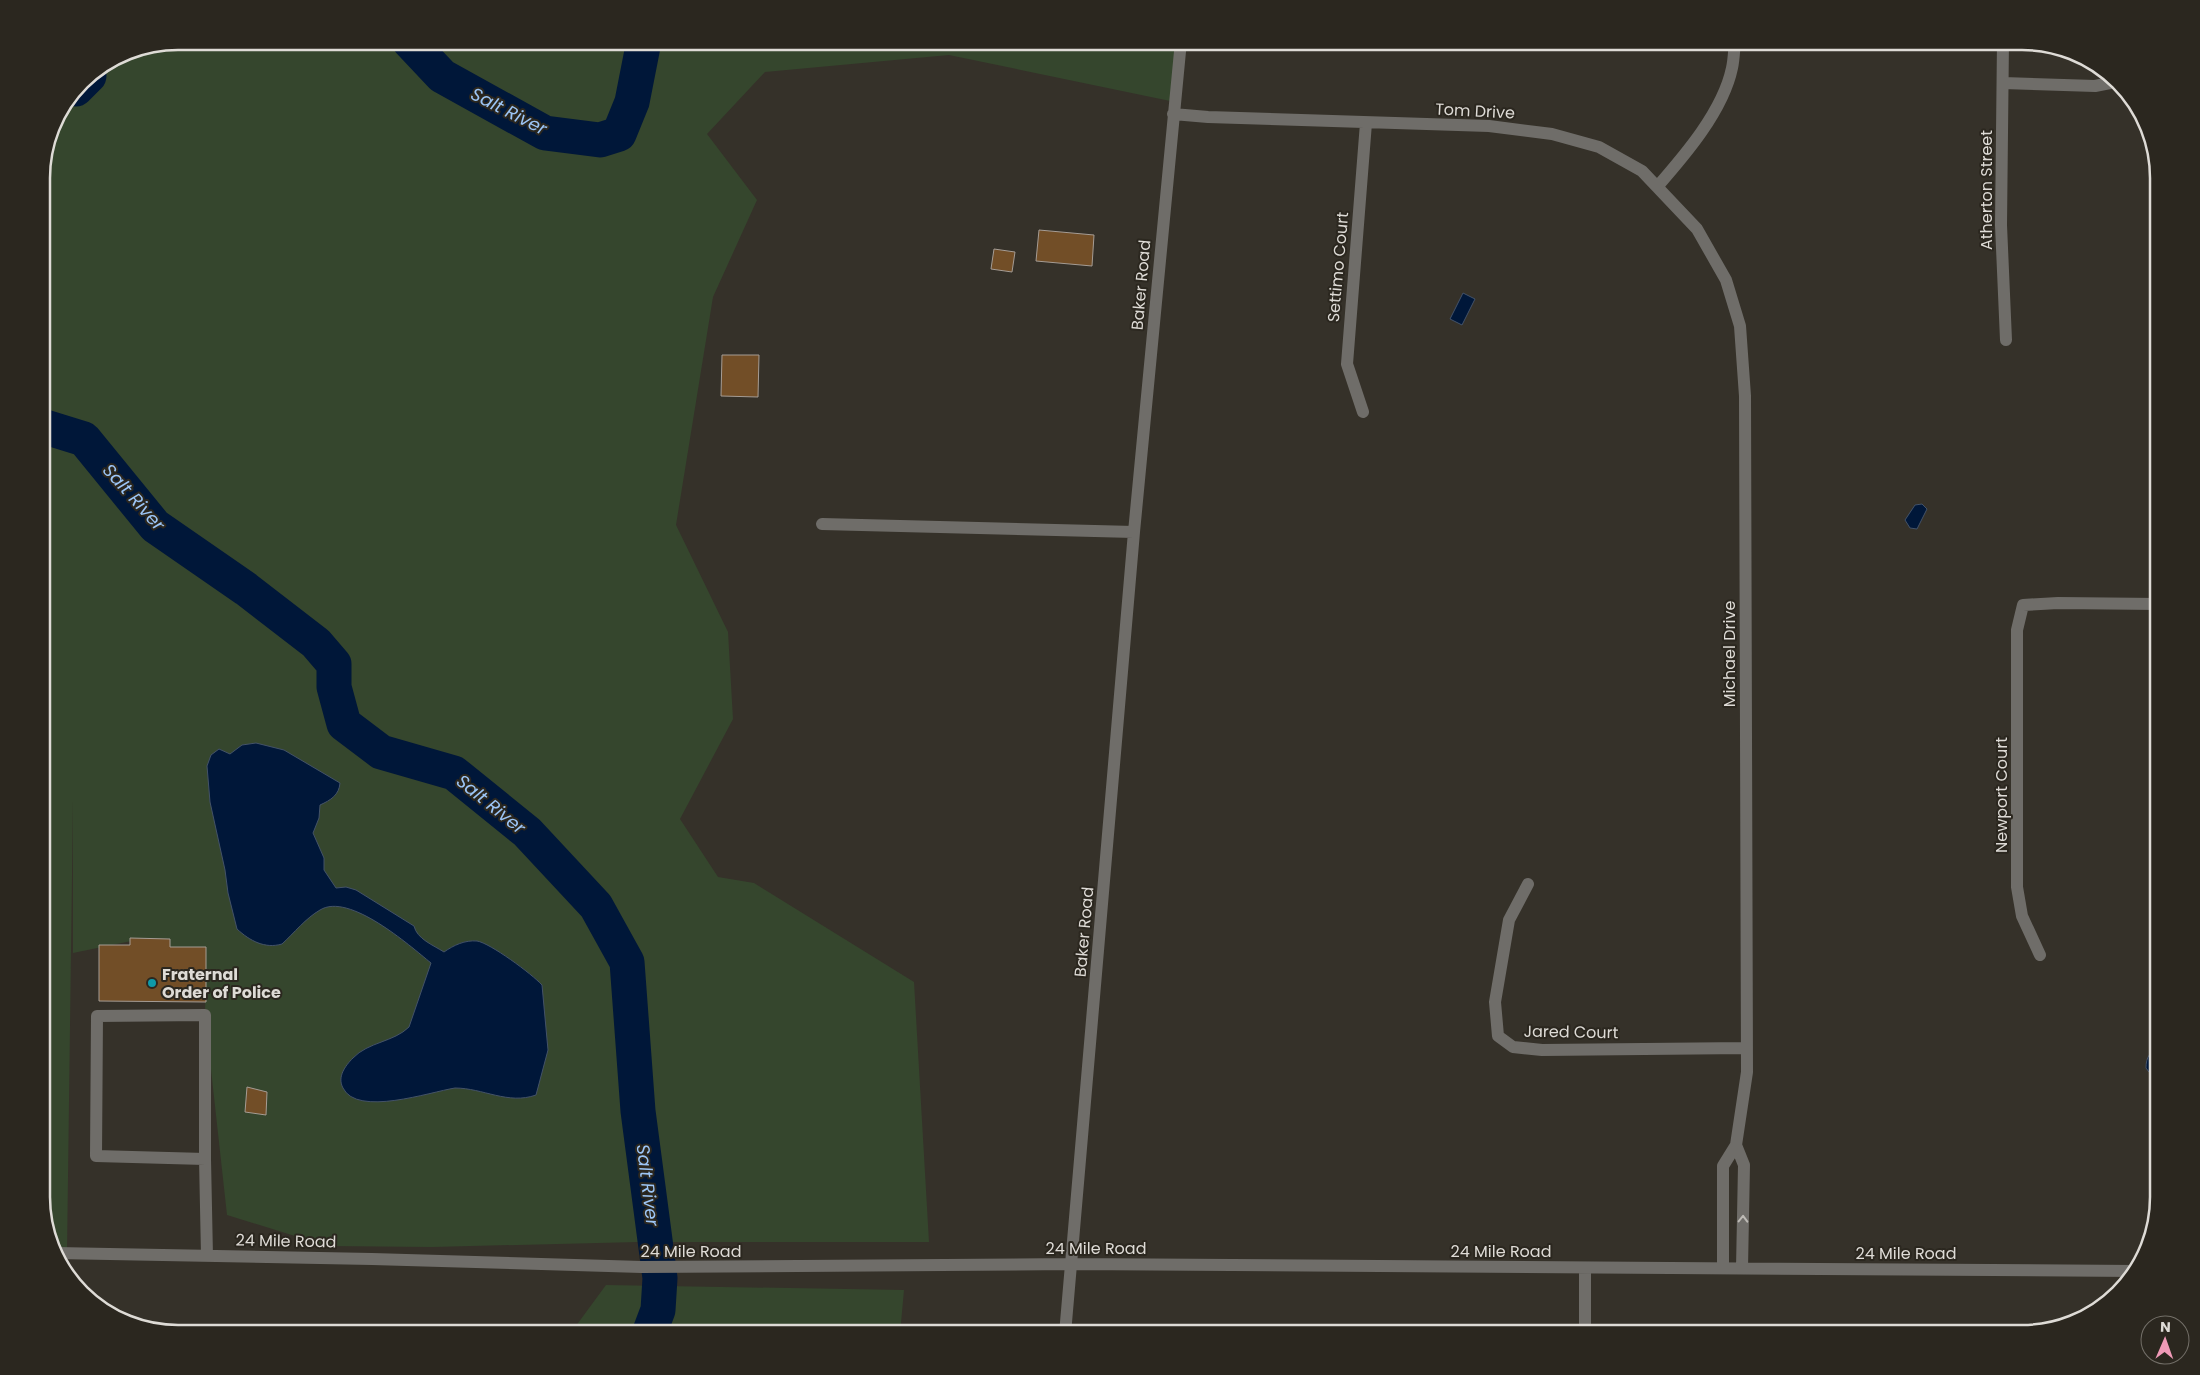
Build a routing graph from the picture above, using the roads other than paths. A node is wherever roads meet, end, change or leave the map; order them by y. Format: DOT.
graph roads {
  1 [pos="1180,50"];
  2 [pos="1734,50"];
  3 [pos="2003,50"];
  4 [pos="2003,83"];
  5 [pos="2108,83"];
  6 [pos="1173,114"];
  7 [pos="1366,123"];
  8 [pos="1657,187"];
  9 [pos="2006,340"];
  10 [pos="1364,412"];
  11 [pos="822,524"];
  12 [pos="1134,532"];
  13 [pos="2150,604"];
  14 [pos="1528,884"];
  15 [pos="2040,955"];
  16 [pos="1746,1048"];
  17 [pos="1736,1145"];
  18 [pos="205,1159"];
  19 [pos="63,1252"];
  20 [pos="207,1256"];
  21 [pos="1072,1264"];
  22 [pos="1723,1267"];
  23 [pos="1585,1268"];
  24 [pos="1742,1268"];
  25 [pos="2127,1271"];
  26 [pos="1066,1325"];
  27 [pos="1585,1325"];
  1 -- 6 [label="street, Baker Road"];
  2 -- 8 [label="street"];
  3 -- 4 [label="street, Atherton Street"];
  4 -- 5 [label="street"];
  4 -- 9 [label="street, Atherton Street"];
  6 -- 7 [label="street, Tom Drive"];
  6 -- 12 [label="street, Baker Road"];
  7 -- 8 [label="street, Tom Drive"];
  7 -- 10 [label="street, Settimo Court"];
  8 -- 16 [label="street, Michael Drive"];
  11 -- 12 [label="street"];
  12 -- 21 [label="street, Baker Road"];
  13 -- 15 [label="street, Newport Court"];
  14 -- 16 [label="street, Jared Court"];
  16 -- 17 [label="street, Michael Drive"];
  17 -- 22 [label="street, Michael Drive"];
  24 -- 17 [label="street, Michael Drive, one-way"];
  18 -- 18 [label="street"];
  18 -- 20 [label="street"];
  19 -- 20 [label="street, 24 Mile Road"];
  20 -- 21 [label="street, 24 Mile Road"];
  21 -- 23 [label="street, 24 Mile Road"];
  21 -- 26 [label="street, Baker Road"];
  22 -- 23 [label="street, 24 Mile Road"];
  22 -- 24 [label="street, 24 Mile Road"];
  23 -- 27 [label="street"];
  24 -- 25 [label="street, 24 Mile Road"];
}
